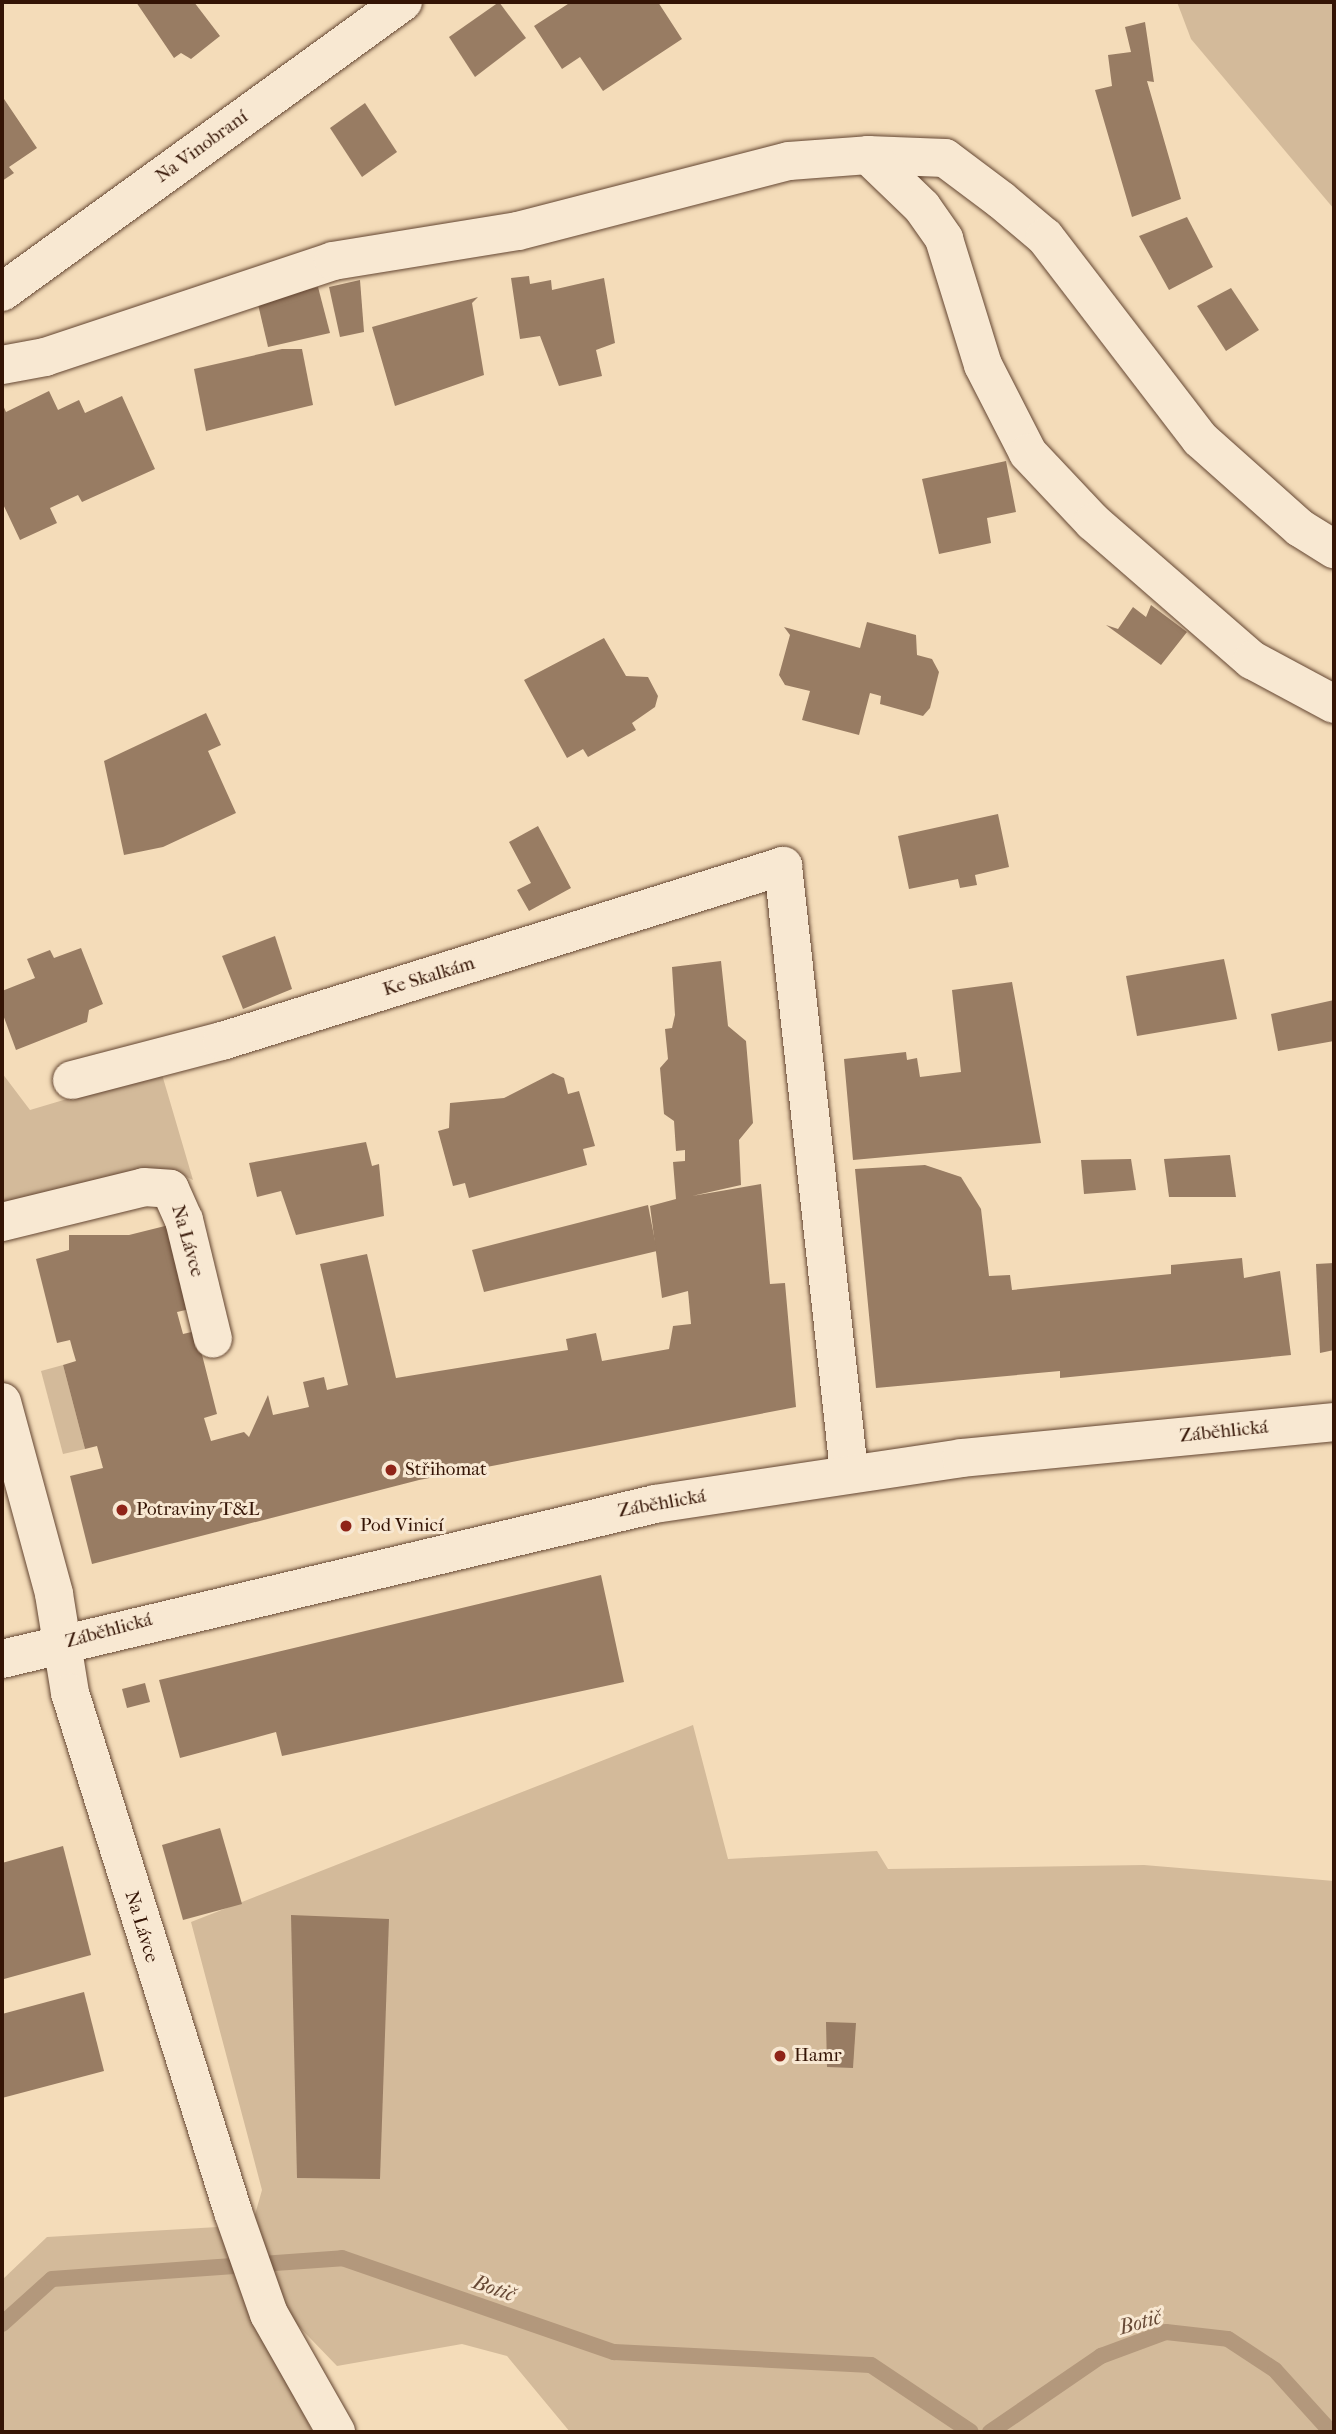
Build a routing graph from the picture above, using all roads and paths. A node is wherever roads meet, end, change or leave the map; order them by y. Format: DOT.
graph roads {
  1 [pos="403,2"];
  2 [pos="868,155"];
  3 [pos="2,292"];
  4 [pos="2,365"];
  5 [pos="1334,549"];
  6 [pos="1334,704"];
  7 [pos="72,1080"];
  8 [pos="2,1222"];
  9 [pos="213,1339"];
  10 [pos="2,1402"];
  11 [pos="1334,1422"];
  12 [pos="849,1472"];
  13 [pos="64,1643"];
  14 [pos="2,1659"];
  15 [pos="336,2432"];
  1 -- 3 [label="street, Na Vinobraní"];
  2 -- 4 [label="street"];
  2 -- 5 [label="street"];
  2 -- 6 [label="street"];
  7 -- 12 [label="street, Ke Skalkám"];
  8 -- 9 [label="street, Na Lávce"];
  10 -- 13 [label="street, Na Lávce"];
  11 -- 12 [label="street, Záběhlická"];
  12 -- 13 [label="street, Záběhlická"];
  13 -- 14 [label="street, Záběhlická"];
  13 -- 15 [label="street, Na Lávce"];
}
